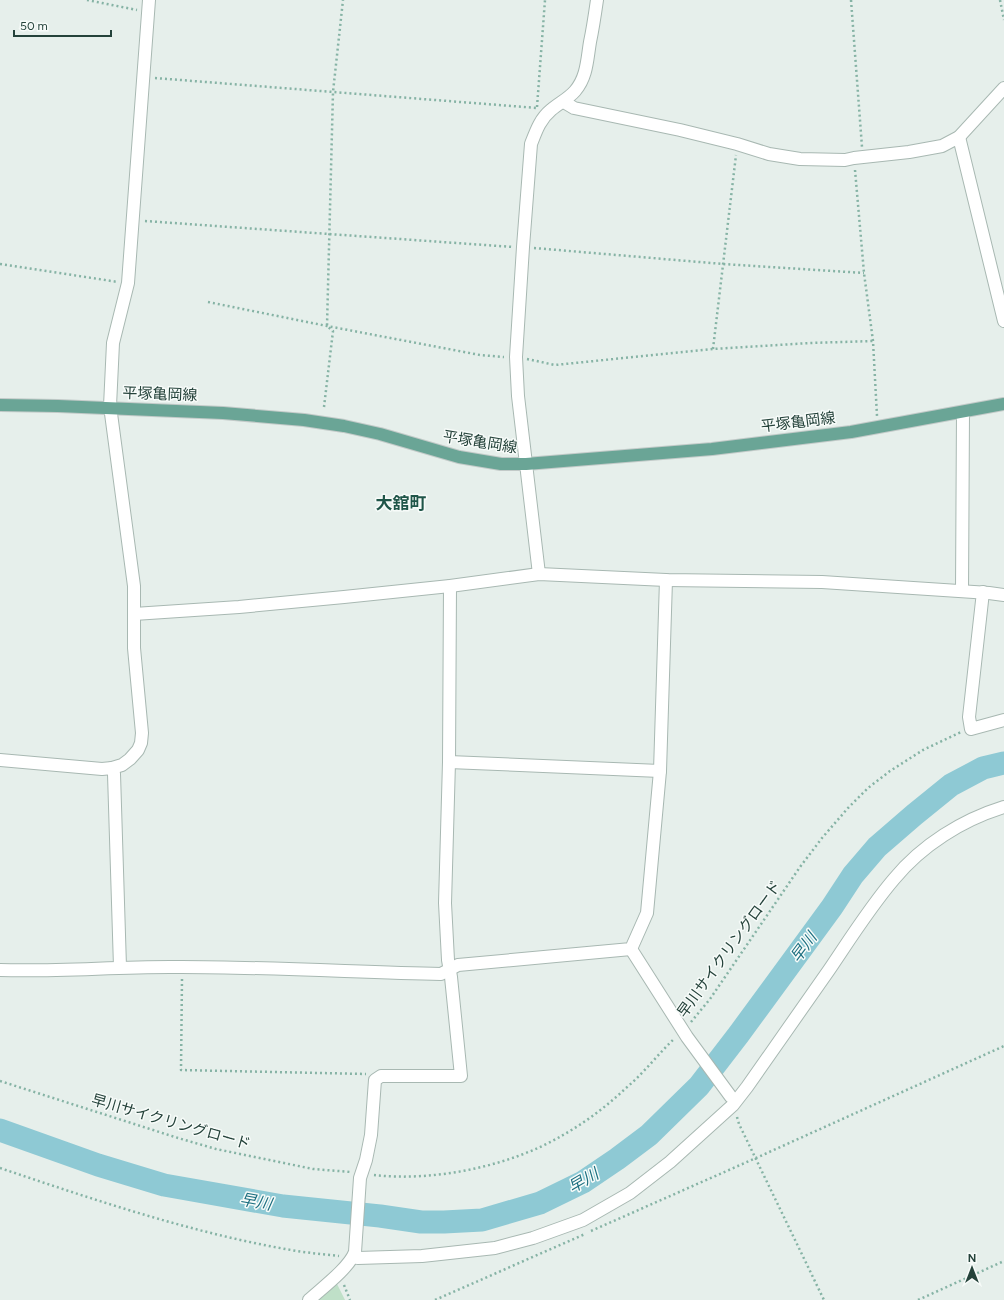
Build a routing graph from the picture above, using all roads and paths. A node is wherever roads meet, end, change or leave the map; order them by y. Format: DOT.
graph roads {
  1 [pos="87,0"];
  2 [pos="343,0"];
  3 [pos="545,0"];
  4 [pos="597,0"];
  5 [pos="851,0"];
  6 [pos="1000,0"];
  7 [pos="148,6"];
  8 [pos="1004,20"];
  9 [pos="142,77"];
  10 [pos="1004,88"];
  11 [pos="332,92"];
  12 [pos="564,102"];
  13 [pos="541,111"];
  14 [pos="959,137"];
  15 [pos="737,144"];
  16 [pos="858,157"];
  17 [pos="132,220"];
  18 [pos="329,234"];
  19 [pos="523,247"];
  20 [pos="0,264"];
  21 [pos="723,264"];
  22 [pos="864,273"];
  23 [pos="128,283"];
  24 [pos="208,302"];
  25 [pos="1004,321"];
  26 [pos="328,326"];
  27 [pos="873,341"];
  28 [pos="713,349"];
  29 [pos="516,357"];
  30 [pos="1004,404"];
  31 [pos="0,405"];
  32 [pos="324,407"];
  33 [pos="110,408"];
  34 [pos="963,412"];
  35 [pos="878,427"];
  36 [pos="526,464"];
  37 [pos="539,574"];
  38 [pos="666,580"];
  39 [pos="450,586"];
  40 [pos="962,591"];
  41 [pos="983,592"];
  42 [pos="1004,595"];
  43 [pos="134,614"];
  44 [pos="1004,720"];
  45 [pos="971,729"];
  46 [pos="0,760"];
  47 [pos="448,762"];
  48 [pos="112,768"];
  49 [pos="660,772"];
  50 [pos="1004,807"];
  51 [pos="630,949"];
  52 [pos="120,967"];
  53 [pos="182,967"];
  54 [pos="0,970"];
  55 [pos="449,970"];
  56 [pos="685,1034"];
  57 [pos="1004,1046"];
  58 [pos="381,1076"];
  59 [pos="0,1081"];
  60 [pos="732,1101"];
  61 [pos="756,1158"];
  62 [pos="0,1168"];
  63 [pos="361,1176"];
  64 [pos="354,1255"];
  65 [pos="1004,1261"];
  66 [pos="309,1300"];
  67 [pos="435,1300"];
  68 [pos="824,1300"];
  69 [pos="918,1300"];
  1 -- 7 [label="path"];
  2 -- 11 [label="path"];
  3 -- 13 [label="path"];
  4 -- 12 [label="street"];
  5 -- 16 [label="path"];
  6 -- 8 [label="path"];
  7 -- 9 [label="street"];
  9 -- 11 [label="path"];
  9 -- 17 [label="street"];
  10 -- 14 [label="street"];
  11 -- 13 [label="path"];
  11 -- 18 [label="path"];
  12 -- 13 [label="street"];
  12 -- 15 [label="street"];
  13 -- 19 [label="street"];
  14 -- 16 [label="street"];
  14 -- 25 [label="street"];
  15 -- 16 [label="street"];
  15 -- 21 [label="path"];
  16 -- 22 [label="path"];
  17 -- 18 [label="path"];
  17 -- 23 [label="street"];
  18 -- 19 [label="path"];
  18 -- 26 [label="path"];
  19 -- 21 [label="path"];
  19 -- 29 [label="street"];
  20 -- 23 [label="path"];
  21 -- 22 [label="path"];
  21 -- 28 [label="path"];
  22 -- 27 [label="path"];
  23 -- 33 [label="street"];
  24 -- 26 [label="path"];
  26 -- 29 [label="path"];
  26 -- 32 [label="path"];
  27 -- 28 [label="path"];
  27 -- 35 [label="path"];
  28 -- 29 [label="path"];
  29 -- 36 [label="street"];
  30 -- 34 [label="main road, 平塚亀岡線"];
  31 -- 33 [label="main road, 平塚亀岡線"];
  33 -- 36 [label="main road, 平塚亀岡線"];
  33 -- 43 [label="street"];
  34 -- 35 [label="main road, 平塚亀岡線"];
  34 -- 40 [label="street"];
  35 -- 36 [label="main road, 平塚亀岡線"];
  36 -- 37 [label="street"];
  37 -- 38 [label="street"];
  37 -- 39 [label="street"];
  38 -- 40 [label="street"];
  38 -- 49 [label="street"];
  39 -- 43 [label="street"];
  39 -- 47 [label="street"];
  40 -- 41 [label="street"];
  41 -- 42 [label="street"];
  41 -- 45 [label="street"];
  43 -- 48 [label="street"];
  44 -- 45 [label="street"];
  45 -- 56 [label="path, 早川サイクリングロード"];
  46 -- 48 [label="street"];
  47 -- 49 [label="street"];
  47 -- 55 [label="street"];
  48 -- 52 [label="street"];
  49 -- 51 [label="street"];
  50 -- 60 [label="street"];
  51 -- 55 [label="street"];
  51 -- 56 [label="street"];
  52 -- 53 [label="street"];
  52 -- 54 [label="street"];
  53 -- 55 [label="street"];
  53 -- 58 [label="path"];
  55 -- 58 [label="street"];
  56 -- 60 [label="street"];
  56 -- 63 [label="path, 早川サイクリングロード"];
  57 -- 61 [label="path"];
  58 -- 63 [label="street"];
  59 -- 63 [label="path, 早川サイクリングロード"];
  60 -- 61 [label="path"];
  60 -- 64 [label="street"];
  61 -- 67 [label="path"];
  61 -- 68 [label="path"];
  62 -- 64 [label="path"];
  63 -- 64 [label="street"];
  64 -- 66 [label="street"];
  65 -- 69 [label="path"];
}
